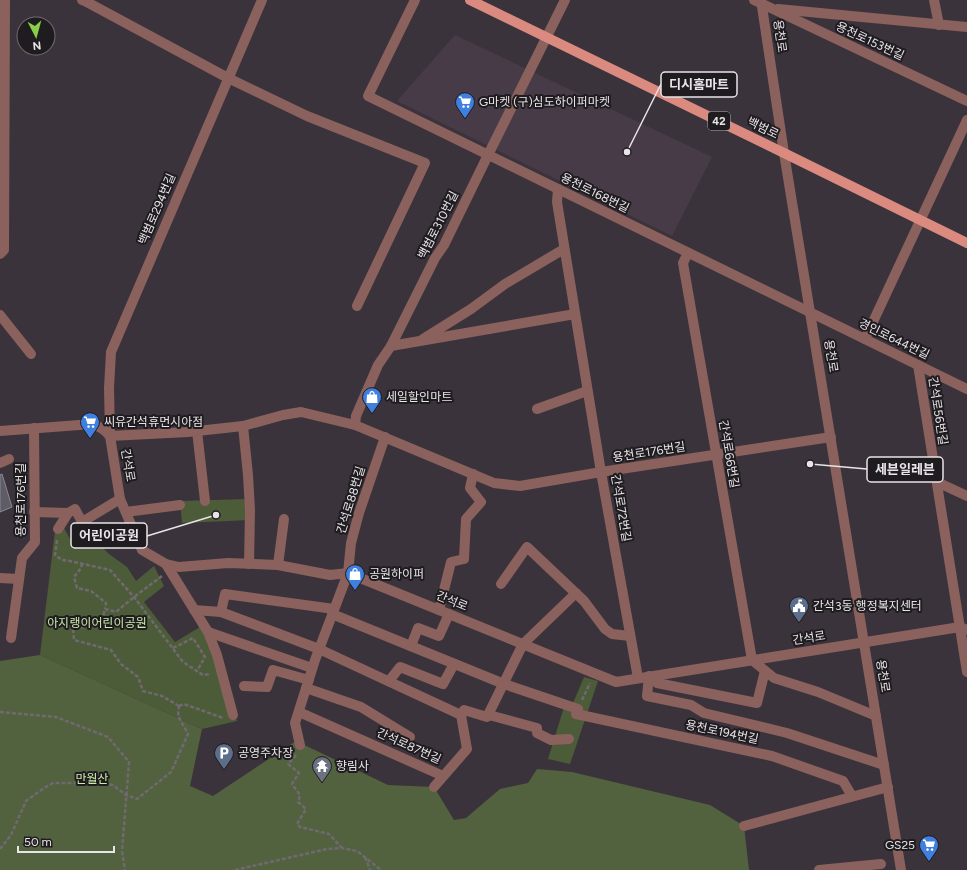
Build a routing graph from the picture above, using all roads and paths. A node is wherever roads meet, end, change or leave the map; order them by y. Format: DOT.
graph roads {
  1 [pos="5,0"];
  2 [pos="82,0"];
  3 [pos="262,0"];
  4 [pos="415,0"];
  5 [pos="470,0"];
  6 [pos="564,0"];
  7 [pos="934,0"];
  8 [pos="762,4"];
  9 [pos="939,25"];
  10 [pos="967,27"];
  11 [pos="547,37"];
  12 [pos="228,78"];
  13 [pos="967,101"];
  14 [pos="967,120"];
  15 [pos="784,153"];
  16 [pos="488,155"];
  17 [pos="558,189"];
  18 [pos="920,220"];
  19 [pos="967,243"];
  20 [pos="564,249"];
  21 [pos="688,252"];
  22 [pos="0,254"];
  23 [pos="357,306"];
  24 [pos="811,313"];
  25 [pos="575,314"];
  26 [pos="0,316"];
  27 [pos="865,339"];
  28 [pos="418,342"];
  29 [pos="391,346"];
  30 [pos="31,354"];
  31 [pos="918,365"];
  32 [pos="967,389"];
  33 [pos="588,391"];
  34 [pos="537,409"];
  35 [pos="355,425"];
  36 [pos="243,426"];
  37 [pos="34,428"];
  38 [pos="0,431"];
  39 [pos="197,431"];
  40 [pos="110,436"];
  41 [pos="385,437"];
  42 [pos="831,437"];
  43 [pos="716,455"];
  44 [pos="601,472"];
  45 [pos="473,474"];
  46 [pos="937,482"];
  47 [pos="967,496"];
  48 [pos="120,499"];
  49 [pos="205,500"];
  50 [pos="180,505"];
  51 [pos="34,512"];
  52 [pos="126,512"];
  53 [pos="68,513"];
  54 [pos="284,519"];
  55 [pos="82,522"];
  56 [pos="58,529"];
  57 [pos="89,533"];
  58 [pos="82,564"];
  59 [pos="249,564"];
  60 [pos="278,565"];
  61 [pos="168,568"];
  62 [pos="348,573"];
  63 [pos="0,578"];
  64 [pos="19,579"];
  65 [pos="501,584"];
  66 [pos="576,593"];
  67 [pos="134,597"];
  68 [pos="105,609"];
  69 [pos="194,610"];
  70 [pos="439,610"];
  71 [pos="221,612"];
  72 [pos="333,612"];
  73 [pos="449,614"];
  74 [pos="963,629"];
  75 [pos="208,632"];
  76 [pos="630,636"];
  77 [pos="11,638"];
  78 [pos="864,642"];
  79 [pos="523,644"];
  80 [pos="411,646"];
  81 [pos="173,648"];
  82 [pos="319,648"];
  83 [pos="752,660"];
  84 [pos="454,664"];
  85 [pos="312,668"];
  86 [pos="197,671"];
  87 [pos="766,671"];
  88 [pos="967,672"];
  89 [pos="222,673"];
  90 [pos="652,676"];
  91 [pos="638,678"];
  92 [pos="389,681"];
  93 [pos="307,684"];
  94 [pos="504,684"];
  95 [pos="244,686"];
  96 [pos="179,706"];
  97 [pos="0,712"];
  98 [pos="299,712"];
  99 [pos="233,715"];
  100 [pos="461,715"];
  101 [pos="488,716"];
  102 [pos="876,716"];
  103 [pos="410,737"];
  104 [pos="569,740"];
  105 [pos="300,745"];
  106 [pos="884,765"];
  107 [pos="443,776"];
  108 [pos="434,787"];
  109 [pos="888,787"];
  110 [pos="126,795"];
  111 [pos="852,796"];
  112 [pos="744,826"];
  113 [pos="342,848"];
  114 [pos="0,849"];
  115 [pos="365,857"];
  116 [pos="881,864"];
  117 [pos="241,869"];
  118 [pos="125,870"];
  119 [pos="235,870"];
  120 [pos="370,870"];
  121 [pos="381,870"];
  122 [pos="819,870"];
  123 [pos="901,870"];
  1 -- 22 [label="street"];
  2 -- 12 [label="street"];
  3 -- 12 [label="street, 백범로294번길"];
  4 -- 16 [label="street, 용천로168번길"];
  5 -- 11 [label="main road, 백범로 / 42"];
  6 -- 11 [label="street"];
  7 -- 9 [label="street"];
  8 -- 9 [label="street"];
  8 -- 13 [label="street, 용천로153번길"];
  8 -- 15 [label="street, 용천로"];
  9 -- 10 [label="street"];
  11 -- 15 [label="main road, 백범로 / 42"];
  11 -- 16 [label="street, 백범로310번길"];
  12 -- 23 [label="street"];
  12 -- 40 [label="street, 백범로294번길"];
  14 -- 18 [label="street"];
  15 -- 18 [label="main road, 백범로 / 42"];
  15 -- 24 [label="street, 용천로"];
  16 -- 17 [label="street, 용천로168번길"];
  16 -- 29 [label="street, 백범로310번길"];
  17 -- 20 [label="street, 간석로72번길"];
  17 -- 21 [label="street, 용천로168번길"];
  18 -- 19 [label="main road, 백범로 / 42"];
  18 -- 27 [label="street"];
  20 -- 25 [label="street, 간석로72번길"];
  20 -- 28 [label="street"];
  21 -- 24 [label="street, 용천로168번길"];
  21 -- 43 [label="street, 간석로66번길"];
  24 -- 27 [label="street, 경인로644번길"];
  24 -- 42 [label="street, 용천로"];
  25 -- 28 [label="street"];
  25 -- 33 [label="street, 간석로72번길"];
  26 -- 30 [label="street"];
  27 -- 31 [label="street, 경인로644번길"];
  28 -- 29 [label="street"];
  29 -- 35 [label="street, 백범로310번길"];
  31 -- 32 [label="street, 경인로644번길"];
  31 -- 46 [label="street, 간석로56번길"];
  33 -- 34 [label="street"];
  33 -- 44 [label="street, 간석로72번길"];
  35 -- 36 [label="street, 용천로176번길"];
  35 -- 41 [label="street, 용천로176번길"];
  36 -- 39 [label="street, 용천로176번길"];
  36 -- 59 [label="street"];
  37 -- 38 [label="street"];
  37 -- 40 [label="street"];
  37 -- 51 [label="street, 용천로176번길"];
  39 -- 40 [label="street, 용천로176번길"];
  39 -- 49 [label="street"];
  40 -- 48 [label="street, 간석로"];
  41 -- 45 [label="street, 용천로176번길"];
  41 -- 62 [label="street, 간석로88번길"];
  42 -- 43 [label="street, 용천로176번길"];
  42 -- 78 [label="street, 용천로"];
  43 -- 44 [label="street, 용천로176번길"];
  43 -- 83 [label="street, 간석로66번길"];
  44 -- 45 [label="street, 용천로176번길"];
  44 -- 76 [label="street, 간석로72번길"];
  45 -- 70 [label="street"];
  46 -- 47 [label="street"];
  46 -- 74 [label="street, 간석로56번길"];
  48 -- 52 [label="street, 간석로"];
  48 -- 55 [label="street, 간석로"];
  50 -- 52 [label="street"];
  51 -- 53 [label="street"];
  51 -- 64 [label="street, 용천로176번길"];
  52 -- 61 [label="street, 간석로"];
  53 -- 55 [label="street"];
  53 -- 56 [label="street"];
  54 -- 60 [label="street"];
  55 -- 57 [label="street"];
  56 -- 58 [label="path"];
  58 -- 67 [label="path"];
  58 -- 68 [label="path"];
  59 -- 60 [label="street, 간석로"];
  59 -- 61 [label="street, 간석로"];
  60 -- 62 [label="street, 간석로"];
  61 -- 67 [label="path"];
  61 -- 69 [label="street"];
  62 -- 70 [label="street, 간석로"];
  62 -- 72 [label="street"];
  63 -- 64 [label="street"];
  64 -- 77 [label="street, 용천로176번길"];
  65 -- 66 [label="street"];
  66 -- 76 [label="street"];
  66 -- 79 [label="street"];
  67 -- 68 [label="path"];
  67 -- 81 [label="path"];
  68 -- 96 [label="path"];
  69 -- 71 [label="street"];
  69 -- 75 [label="street"];
  70 -- 73 [label="street, 간석로"];
  71 -- 72 [label="street"];
  71 -- 82 [label="street"];
  72 -- 80 [label="street"];
  72 -- 82 [label="street"];
  73 -- 79 [label="street, 간석로"];
  73 -- 80 [label="street"];
  74 -- 78 [label="street, 간석로"];
  74 -- 88 [label="street, 간석로56번길"];
  75 -- 85 [label="street"];
  75 -- 89 [label="street"];
  76 -- 91 [label="street, 간석로72번길"];
  78 -- 83 [label="street, 간석로"];
  78 -- 102 [label="street, 용천로"];
  79 -- 91 [label="street, 간석로"];
  79 -- 94 [label="street"];
  80 -- 84 [label="street"];
  81 -- 86 [label="path"];
  81 -- 86 [label="path"];
  82 -- 85 [label="street"];
  82 -- 92 [label="street"];
  83 -- 87 [label="street"];
  83 -- 90 [label="street, 간석로"];
  84 -- 92 [label="street"];
  84 -- 94 [label="street"];
  85 -- 93 [label="street"];
  86 -- 89 [label="path"];
  87 -- 90 [label="street"];
  87 -- 102 [label="street"];
  89 -- 99 [label="street"];
  90 -- 91 [label="street, 간석로"];
  90 -- 106 [label="street"];
  92 -- 100 [label="street"];
  93 -- 95 [label="street, 간석로87번길"];
  93 -- 98 [label="street"];
  93 -- 103 [label="street, 간석로87번길"];
  94 -- 101 [label="street"];
  94 -- 111 [label="street, 용천로194번길"];
  96 -- 99 [label="path"];
  96 -- 110 [label="path"];
  97 -- 110 [label="path"];
  98 -- 105 [label="street"];
  98 -- 107 [label="street, 간석로87번길"];
  100 -- 101 [label="street"];
  100 -- 107 [label="street, 간석로87번길"];
  101 -- 104 [label="street"];
  102 -- 106 [label="street, 용천로"];
  105 -- 113 [label="path"];
  106 -- 109 [label="street, 용천로"];
  107 -- 108 [label="street"];
  109 -- 111 [label="street"];
  109 -- 123 [label="street, 용천로"];
  110 -- 114 [label="path"];
  110 -- 118 [label="path"];
  111 -- 112 [label="street"];
  113 -- 115 [label="path"];
  113 -- 117 [label="path"];
  115 -- 120 [label="path"];
  115 -- 121 [label="path"];
  116 -- 122 [label="street"];
  117 -- 119 [label="path"];
}
